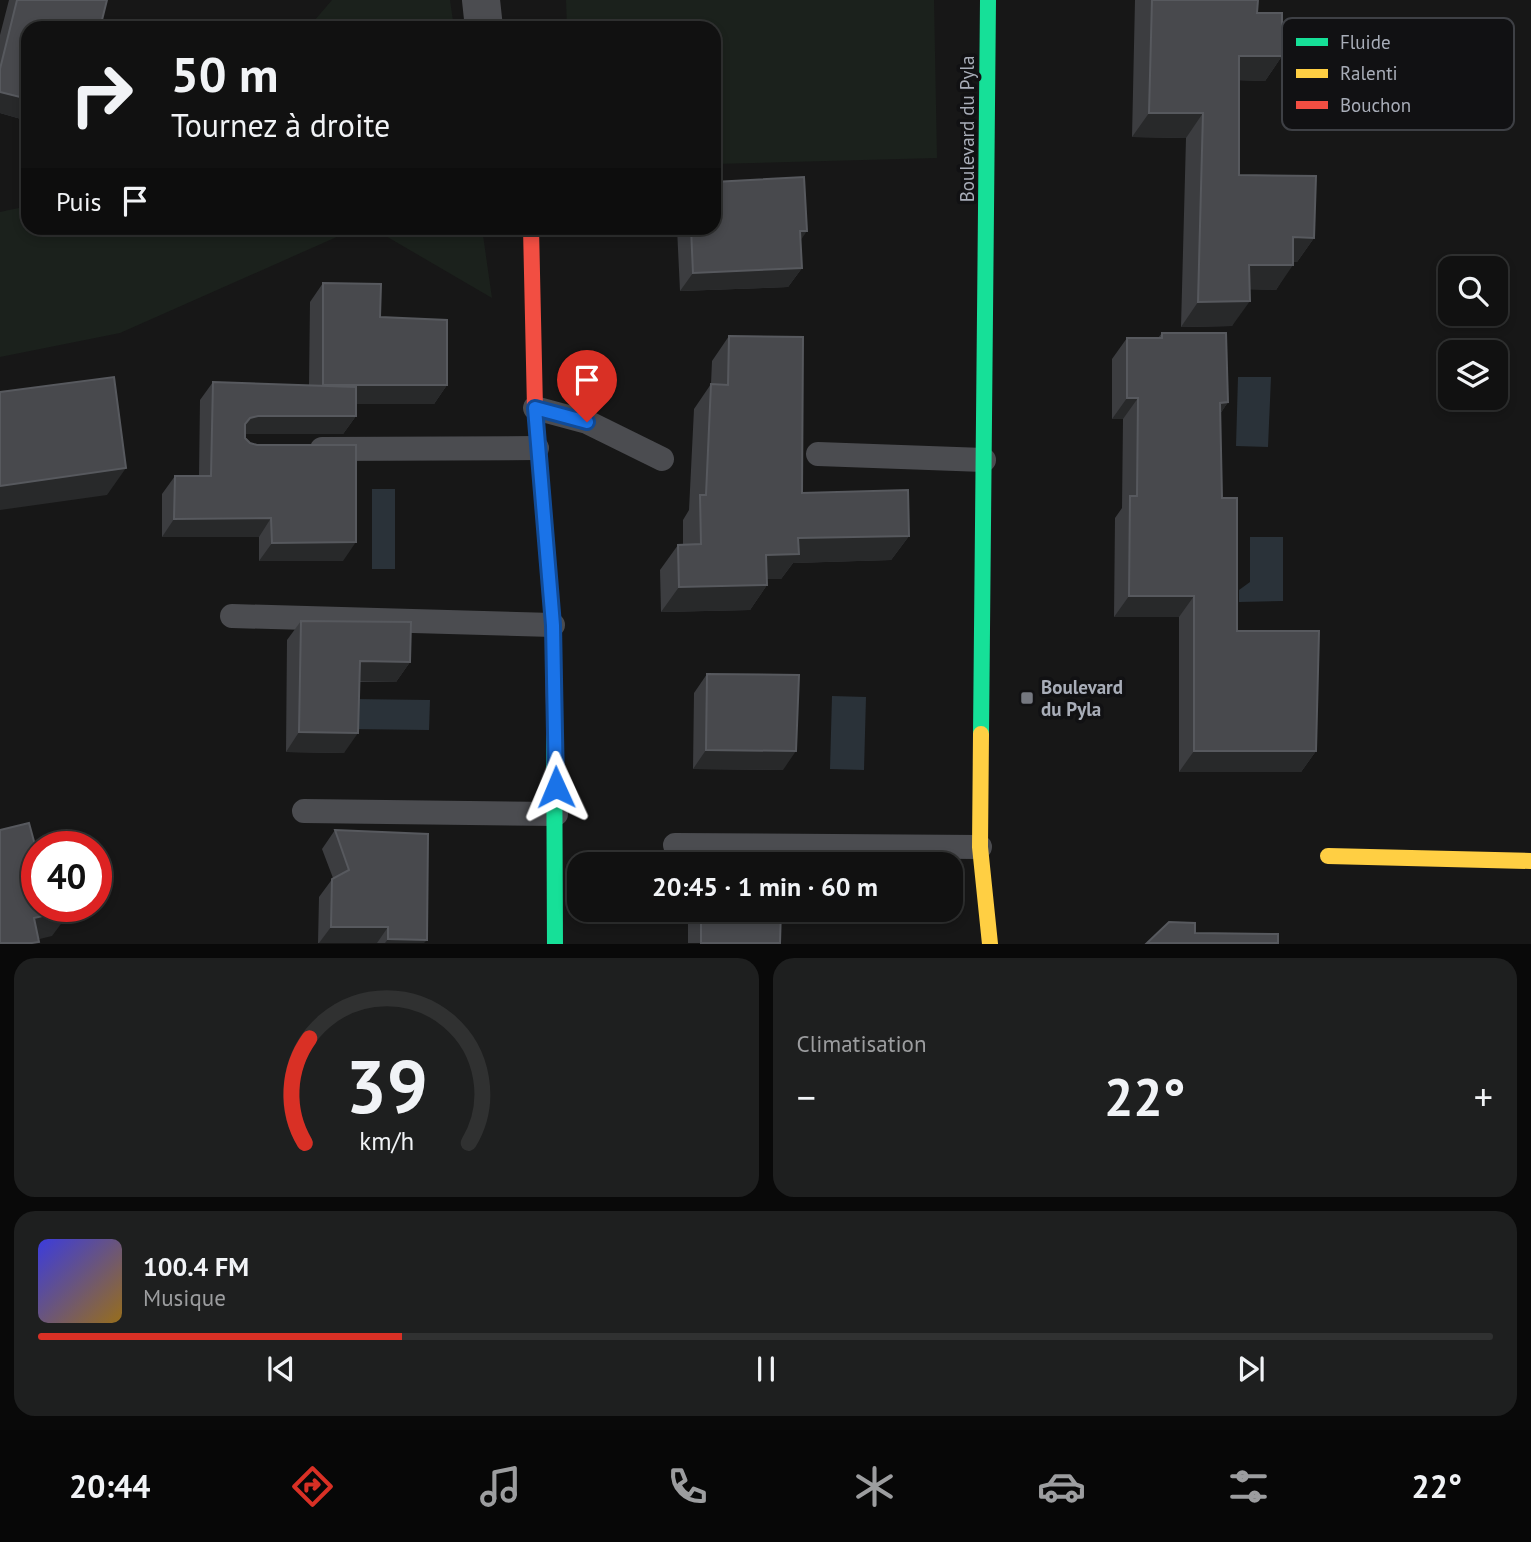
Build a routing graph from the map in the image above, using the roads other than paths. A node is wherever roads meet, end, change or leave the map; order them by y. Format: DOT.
graph roads {
  1 [pos="481,0"];
  2 [pos="988,0"];
  3 [pos="483,21"];
  4 [pos="531,235"];
  5 [pos="535,408"];
  6 [pos="537,448"];
  7 [pos="300,449"];
  8 [pos="818,454"];
  9 [pos="662,459"];
  10 [pos="984,460"];
  11 [pos="232,616"];
  12 [pos="553,625"];
  13 [pos="304,811"];
  14 [pos="556,814"];
  15 [pos="674,845"];
  16 [pos="981,847"];
  17 [pos="1328,856"];
  18 [pos="1531,861"];
  19 [pos="970,907"];
  20 [pos="555,943"];
  21 [pos="990,943"];
  1 -- 3 [label="street"];
  2 -- 10 [label="main road, Boulevard du Pyla"];
  4 -- 5 [label="main road"];
  5 -- 6 [label="main road"];
  5 -- 9 [label="lane"];
  6 -- 7 [label="lane"];
  6 -- 12 [label="main road"];
  8 -- 10 [label="lane"];
  10 -- 16 [label="main road, Boulevard du Pyla"];
  11 -- 12 [label="lane"];
  12 -- 14 [label="main road"];
  13 -- 14 [label="lane"];
  14 -- 20 [label="main road"];
  15 -- 16 [label="lane"];
  16 -- 19 [label="main road, Boulevard du Pyla"];
  16 -- 21 [label="main road, Boulevard du Pyla"];
  17 -- 18 [label="main road"];
}
